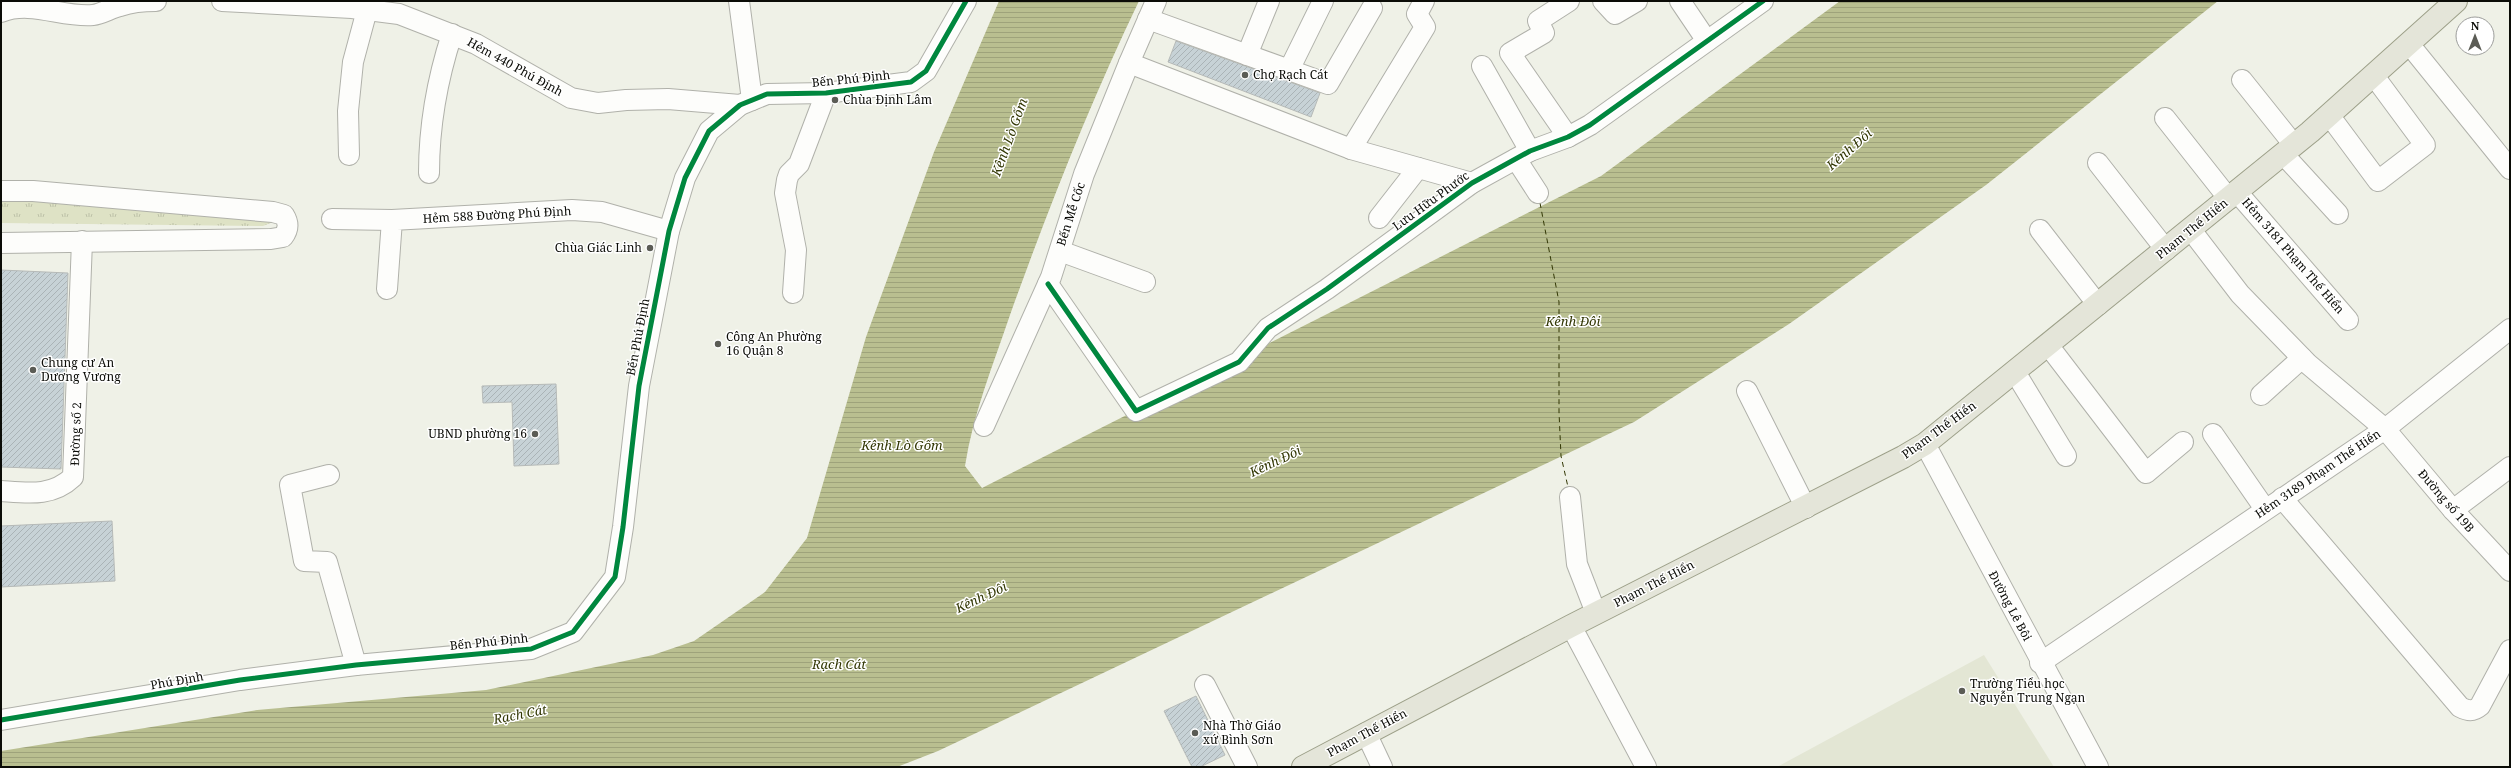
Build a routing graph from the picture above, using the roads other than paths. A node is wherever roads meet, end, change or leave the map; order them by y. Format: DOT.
graph roads {
  1 [pos="156,1"];
  2 [pos="222,1"];
  3 [pos="739,1"];
  4 [pos="966,1"];
  5 [pos="1268,1"];
  6 [pos="1322,1"];
  7 [pos="1424,1"];
  8 [pos="1569,1"];
  9 [pos="1604,1"];
  10 [pos="1637,1"];
  11 [pos="1680,1"];
  12 [pos="1763,1"];
  13 [pos="2456,1"];
  14 [pos="395,7"];
  15 [pos="1372,8"];
  16 [pos="367,10"];
  17 [pos="1152,10"];
  18 [pos="1,12"];
  19 [pos="452,34"];
  20 [pos="1707,41"];
  21 [pos="2409,44"];
  22 [pos="1247,55"];
  23 [pos="1129,63"];
  24 [pos="1482,66"];
  25 [pos="1289,70"];
  26 [pos="2374,76"];
  27 [pos="2242,80"];
  28 [pos="826,94"];
  29 [pos="746,103"];
  30 [pos="2329,115"];
  31 [pos="2165,118"];
  32 [pos="1568,137"];
  33 [pos="1351,149"];
  34 [pos="2288,149"];
  35 [pos="349,155"];
  36 [pos="1523,155"];
  37 [pos="2098,163"];
  38 [pos="1418,168"];
  39 [pos="2510,169"];
  40 [pos="430,173"];
  41 [pos="1472,183"];
  42 [pos="1,191"];
  43 [pos="1538,192"];
  44 [pos="2233,195"];
  45 [pos="2338,214"];
  46 [pos="1379,218"];
  47 [pos="332,219"];
  48 [pos="392,220"];
  49 [pos="669,230"];
  50 [pos="2040,230"];
  51 [pos="2191,230"];
  52 [pos="82,241"];
  53 [pos="1,243"];
  54 [pos="2166,250"];
  55 [pos="1060,251"];
  56 [pos="1145,282"];
  57 [pos="1048,284"];
  58 [pos="386,289"];
  59 [pos="793,293"];
  60 [pos="2098,305"];
  61 [pos="2348,320"];
  62 [pos="2510,329"];
  63 [pos="2048,345"];
  64 [pos="2302,358"];
  65 [pos="2015,372"];
  66 [pos="1747,391"];
  67 [pos="2261,396"];
  68 [pos="984,426"];
  69 [pos="2384,429"];
  70 [pos="2213,434"];
  71 [pos="2183,442"];
  72 [pos="1924,444"];
  73 [pos="2066,456"];
  74 [pos="2510,467"];
  75 [pos="329,475"];
  76 [pos="1,491"];
  77 [pos="1570,497"];
  78 [pos="2282,498"];
  79 [pos="1806,508"];
  80 [pos="2265,509"];
  81 [pos="2453,510"];
  82 [pos="2510,571"];
  83 [pos="1596,613"];
  84 [pos="1571,626"];
  85 [pos="2510,650"];
  86 [pos="2040,663"];
  87 [pos="356,665"];
  88 [pos="1205,685"];
  89 [pos="1,720"];
  90 [pos="1366,733"];
  91 [pos="1247,767"];
  92 [pos="1303,767"];
  93 [pos="1382,767"];
  94 [pos="1646,767"];
  95 [pos="2098,767"];
  1 -- 18 [label="street"];
  2 -- 16 [label="street, Hẻm 440 Phú Định"];
  3 -- 29 [label="street"];
  4 -- 28 [label="street, Bến Phú Định"];
  5 -- 22 [label="street"];
  6 -- 25 [label="street"];
  7 -- 33 [label="street"];
  8 -- 32 [label="street"];
  9 -- 10 [label="street"];
  11 -- 20 [label="street"];
  12 -- 20 [label="street, Lưu Hữu Phước"];
  13 -- 21 [label="main road, Phạm Thế Hiển"];
  14 -- 16 [label="street, Hẻm 440 Phú Định"];
  14 -- 19 [label="street, Hẻm 440 Phú Định"];
  15 -- 25 [label="street"];
  16 -- 35 [label="street"];
  17 -- 22 [label="street"];
  17 -- 23 [label="street, Bến Mễ Cốc"];
  19 -- 29 [label="street, Hẻm 440 Phú Định"];
  19 -- 40 [label="street"];
  20 -- 32 [label="street, Lưu Hữu Phước"];
  21 -- 26 [label="main road, Phạm Thế Hiển"];
  21 -- 39 [label="street"];
  22 -- 25 [label="street"];
  23 -- 33 [label="street, Lưu Hữu Phước"];
  23 -- 55 [label="street, Bến Mễ Cốc"];
  24 -- 36 [label="street"];
  26 -- 30 [label="main road, Phạm Thế Hiển"];
  26 -- 30 [label="street"];
  27 -- 34 [label="street"];
  28 -- 29 [label="street, Bến Phú Định"];
  28 -- 59 [label="street"];
  29 -- 49 [label="street, Bến Phú Định"];
  30 -- 34 [label="main road, Phạm Thế Hiển"];
  31 -- 44 [label="street, Hẻm 3181 Phạm Thế Hiển"];
  32 -- 36 [label="street, Lưu Hữu Phước"];
  33 -- 38 [label="street, Lưu Hữu Phước"];
  34 -- 44 [label="main road, Phạm Thế Hiển"];
  34 -- 45 [label="street"];
  36 -- 41 [label="street, Lưu Hữu Phước"];
  36 -- 43 [label="street"];
  37 -- 54 [label="street"];
  38 -- 41 [label="street, Lưu Hữu Phước"];
  38 -- 46 [label="street"];
  41 -- 57 [label="street, Lưu Hữu Phước"];
  42 -- 52 [label="street"];
  44 -- 51 [label="main road, Phạm Thế Hiển"];
  44 -- 61 [label="street, Hẻm 3181 Phạm Thế Hiển"];
  47 -- 48 [label="street, Hẻm 588 Đường Phú Định"];
  48 -- 49 [label="street, Hẻm 588 Đường Phú Định"];
  48 -- 58 [label="street"];
  49 -- 87 [label="street, Bến Phú Định"];
  50 -- 60 [label="street"];
  51 -- 54 [label="main road, Phạm Thế Hiển"];
  51 -- 64 [label="street, Hẻm 3189 Phạm Thế Hiển"];
  52 -- 53 [label="street"];
  52 -- 76 [label="street, Đường số 2"];
  54 -- 60 [label="main road, Phạm Thế Hiển"];
  55 -- 56 [label="street"];
  55 -- 57 [label="street, Bến Mễ Cốc"];
  57 -- 68 [label="street, Bến Mễ Cốc"];
  60 -- 63 [label="main road, Phạm Thế Hiển"];
  62 -- 69 [label="street"];
  63 -- 65 [label="main road, Phạm Thế Hiển"];
  63 -- 71 [label="street"];
  64 -- 67 [label="street"];
  64 -- 69 [label="street, Hẻm 3189 Phạm Thế Hiển"];
  65 -- 72 [label="main road, Phạm Thế Hiển"];
  65 -- 73 [label="street"];
  66 -- 79 [label="street"];
  69 -- 78 [label="street, Hẻm 3189 Phạm Thế Hiển"];
  69 -- 81 [label="street, Đường số 19B"];
  70 -- 80 [label="street"];
  72 -- 79 [label="main road, Phạm Thế Hiển"];
  72 -- 86 [label="street, Đường Lê Bôi"];
  74 -- 81 [label="street"];
  75 -- 87 [label="street"];
  77 -- 83 [label="street"];
  78 -- 80 [label="street, Hẻm 3189 Phạm Thế Hiển"];
  78 -- 85 [label="street"];
  79 -- 83 [label="main road, Phạm Thế Hiển"];
  80 -- 86 [label="street, Hẻm 3189 Phạm Thế Hiển"];
  81 -- 82 [label="street, Đường số 19B"];
  83 -- 84 [label="main road, Phạm Thế Hiển"];
  84 -- 90 [label="main road, Phạm Thế Hiển"];
  84 -- 94 [label="street"];
  86 -- 95 [label="street, Đường Lê Bôi"];
  87 -- 89 [label="street, Phú Định"];
  88 -- 91 [label="street"];
  90 -- 92 [label="main road, Phạm Thế Hiển"];
  90 -- 93 [label="street"];
}
